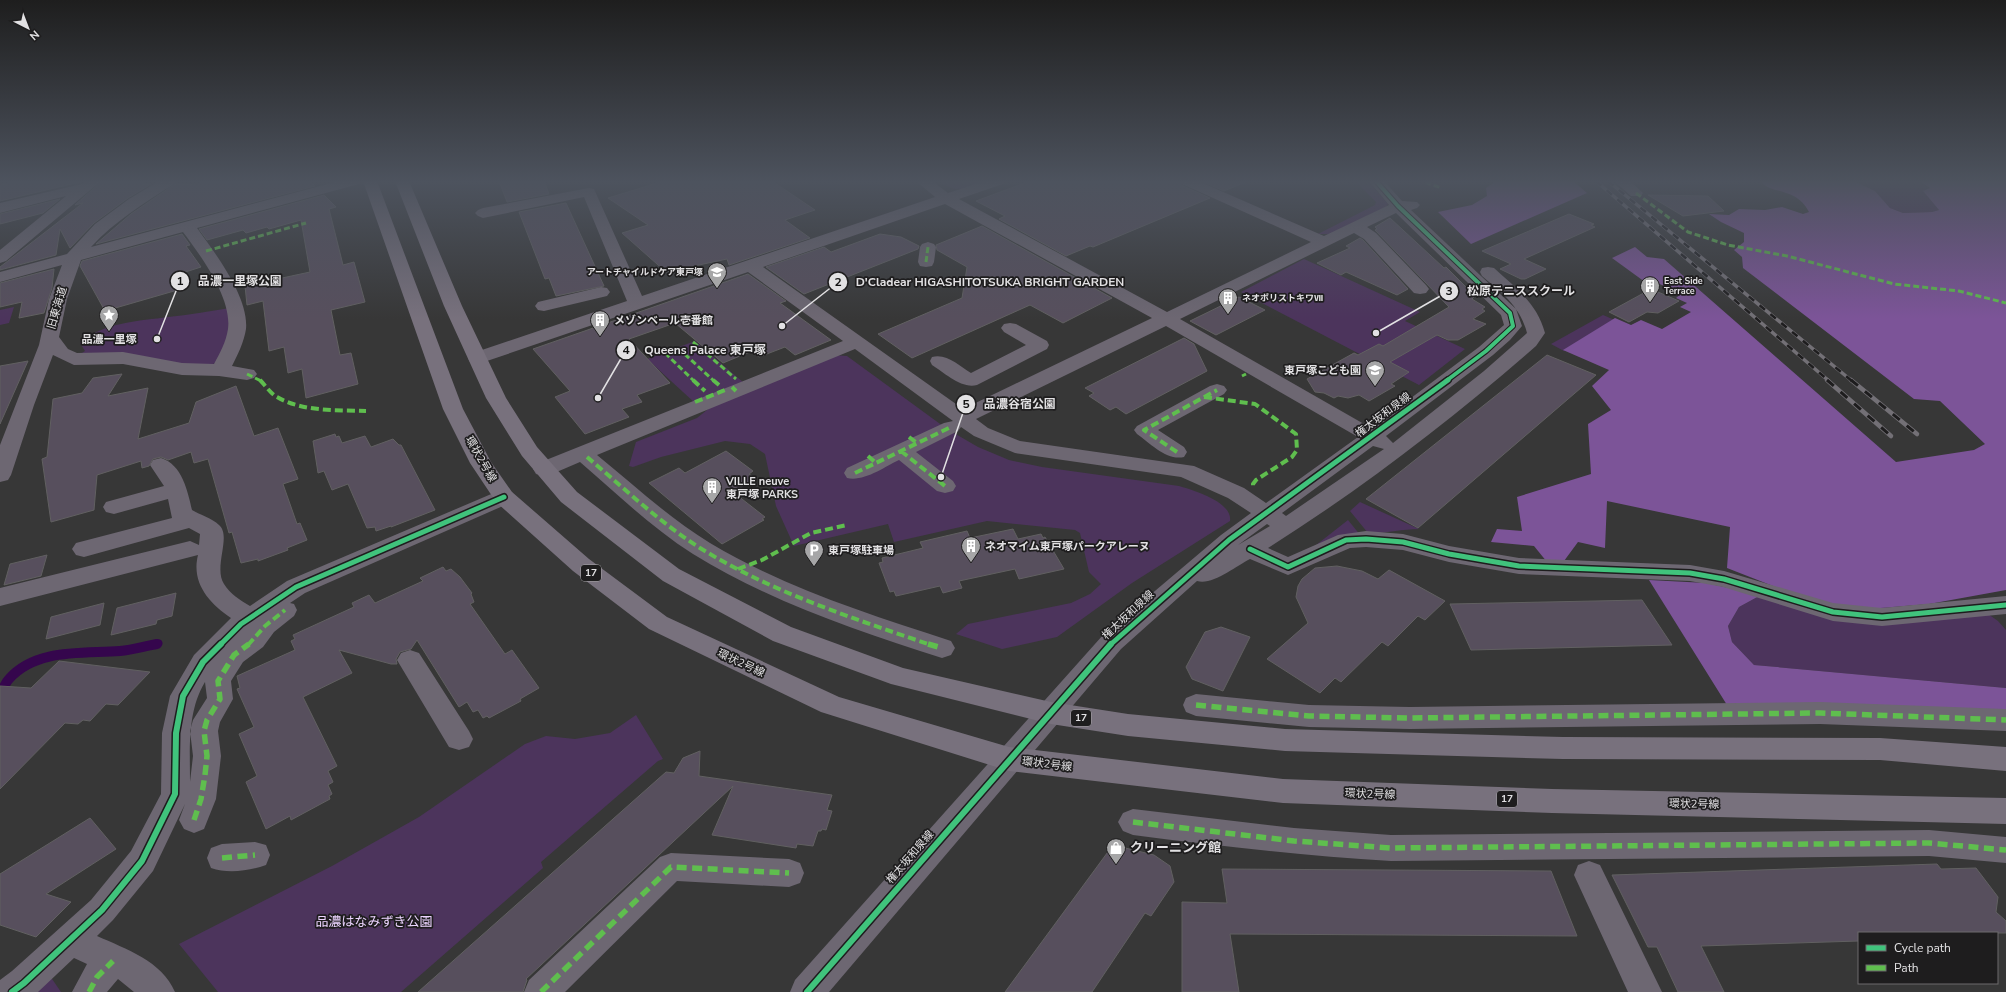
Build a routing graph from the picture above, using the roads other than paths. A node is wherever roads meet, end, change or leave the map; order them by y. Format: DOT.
graph roads {
  1 [pos="38,227"];
  2 [pos="101,227"];
  3 [pos="182,227"];
  4 [pos="188,227"];
  5 [pos="387,227"];
  6 [pos="421,227"];
  7 [pos="604,227"];
  8 [pos="864,227"];
  9 [pos="999,227"];
  10 [pos="1292,227"];
  11 [pos="1355,227"];
  12 [pos="1420,227"];
  13 [pos="1441,227"];
  14 [pos="30,234"];
  15 [pos="0,242"];
  16 [pos="1324,242"];
  17 [pos="74,256"];
  18 [pos="0,258"];
  19 [pos="751,266"];
  20 [pos="0,277"];
  21 [pos="1420,289"];
  22 [pos="601,292"];
  23 [pos="637,304"];
  24 [pos="544,306"];
  25 [pos="1167,319"];
  26 [pos="1010,328"];
  27 [pos="49,337"];
  28 [pos="857,342"];
  29 [pos="477,358"];
  30 [pos="939,361"];
  31 [pos="219,370"];
  32 [pos="247,374"];
  33 [pos="1217,390"];
  34 [pos="956,423"];
  35 [pos="1371,437"];
  36 [pos="909,444"];
  37 [pos="1396,450"];
  38 [pos="1178,452"];
  39 [pos="587,457"];
  40 [pos="161,465"];
  41 [pos="544,469"];
  42 [pos="855,473"];
  43 [pos="0,475"];
  44 [pos="945,486"];
  45 [pos="177,489"];
  46 [pos="504,497"];
  47 [pos="114,506"];
  48 [pos="1266,513"];
  49 [pos="191,520"];
  50 [pos="1286,526"];
  51 [pos="84,549"];
  52 [pos="190,549"];
  53 [pos="1250,549"];
  54 [pos="0,597"];
  55 [pos="1161,597"];
  56 [pos="2006,605"];
  57 [pos="285,610"];
  58 [pos="250,618"];
  59 [pos="942,648"];
  60 [pos="410,660"];
  61 [pos="1196,705"];
  62 [pos="1051,713"];
  63 [pos="2006,720"];
  64 [pos="459,739"];
  65 [pos="1009,759"];
  66 [pos="2006,759"];
  67 [pos="2006,811"];
  68 [pos="194,820"];
  69 [pos="1133,822"];
  70 [pos="2006,850"];
  71 [pos="255,855"];
  72 [pos="222,858"];
  73 [pos="789,873"];
  74 [pos="1589,875"];
  75 [pos="70,940"];
  76 [pos="113,961"];
  77 [pos="12,992"];
  78 [pos="89,992"];
  79 [pos="158,992"];
  80 [pos="541,992"];
  81 [pos="807,992"];
  82 [pos="1645,992"];
  1 -- 14 [label="street"];
  2 -- 17 [label="street, 旧東海道"];
  3 -- 17 [label="street"];
  4 -- 31 [label="street"];
  5 -- 46 [label="main road, 環状2号線 / 17"];
  6 -- 29 [label="main road, 17"];
  7 -- 23 [label="street"];
  8 -- 19 [label="street"];
  9 -- 25 [label="street"];
  10 -- 16 [label="street"];
  11 -- 16 [label="street"];
  11 -- 21 [label="street"];
  12 -- 35 [label="street, 権太坂和泉線"];
  13 -- 37 [label="street, 権太坂和泉線"];
  14 -- 15 [label="street"];
  14 -- 18 [label="street"];
  16 -- 25 [label="street"];
  17 -- 20 [label="street"];
  17 -- 27 [label="street, 旧東海道"];
  19 -- 23 [label="street"];
  19 -- 28 [label="street"];
  22 -- 24 [label="street"];
  23 -- 29 [label="street"];
  25 -- 34 [label="street"];
  25 -- 35 [label="street"];
  26 -- 30 [label="street"];
  27 -- 31 [label="street"];
  27 -- 43 [label="street, 旧東海道"];
  28 -- 34 [label="street"];
  28 -- 41 [label="street"];
  29 -- 41 [label="main road, 17"];
  31 -- 32 [label="street"];
  33 -- 38 [label="street"];
  34 -- 36 [label="street"];
  34 -- 48 [label="street"];
  35 -- 37 [label="street"];
  35 -- 48 [label="street, 権太坂和泉線"];
  36 -- 42 [label="street"];
  36 -- 44 [label="street"];
  37 -- 50 [label="street, 権太坂和泉線"];
  39 -- 59 [label="street"];
  40 -- 45 [label="street"];
  41 -- 62 [label="main road, 17"];
  45 -- 47 [label="street"];
  45 -- 49 [label="street"];
  46 -- 58 [label="street"];
  46 -- 65 [label="main road, 環状2号線 / 17"];
  48 -- 50 [label="street"];
  48 -- 55 [label="street, 権太坂和泉線"];
  49 -- 51 [label="street"];
  49 -- 58 [label="street"];
  50 -- 53 [label="street, 権太坂和泉線"];
  52 -- 54 [label="street"];
  53 -- 55 [label="street, 権太坂和泉線"];
  53 -- 56 [label="street"];
  55 -- 62 [label="street, 権太坂和泉線"];
  57 -- 68 [label="street"];
  58 -- 75 [label="street"];
  60 -- 64 [label="street"];
  61 -- 63 [label="street"];
  62 -- 65 [label="street, 権太坂和泉線"];
  62 -- 66 [label="main road, 17"];
  65 -- 67 [label="main road, 環状2号線 / 17"];
  65 -- 81 [label="street, 権太坂和泉線"];
  69 -- 70 [label="street"];
  71 -- 72 [label="street"];
  73 -- 80 [label="street"];
  74 -- 82 [label="street"];
  75 -- 76 [label="street"];
  75 -- 77 [label="street"];
  76 -- 78 [label="street"];
  76 -- 79 [label="street"];
}
